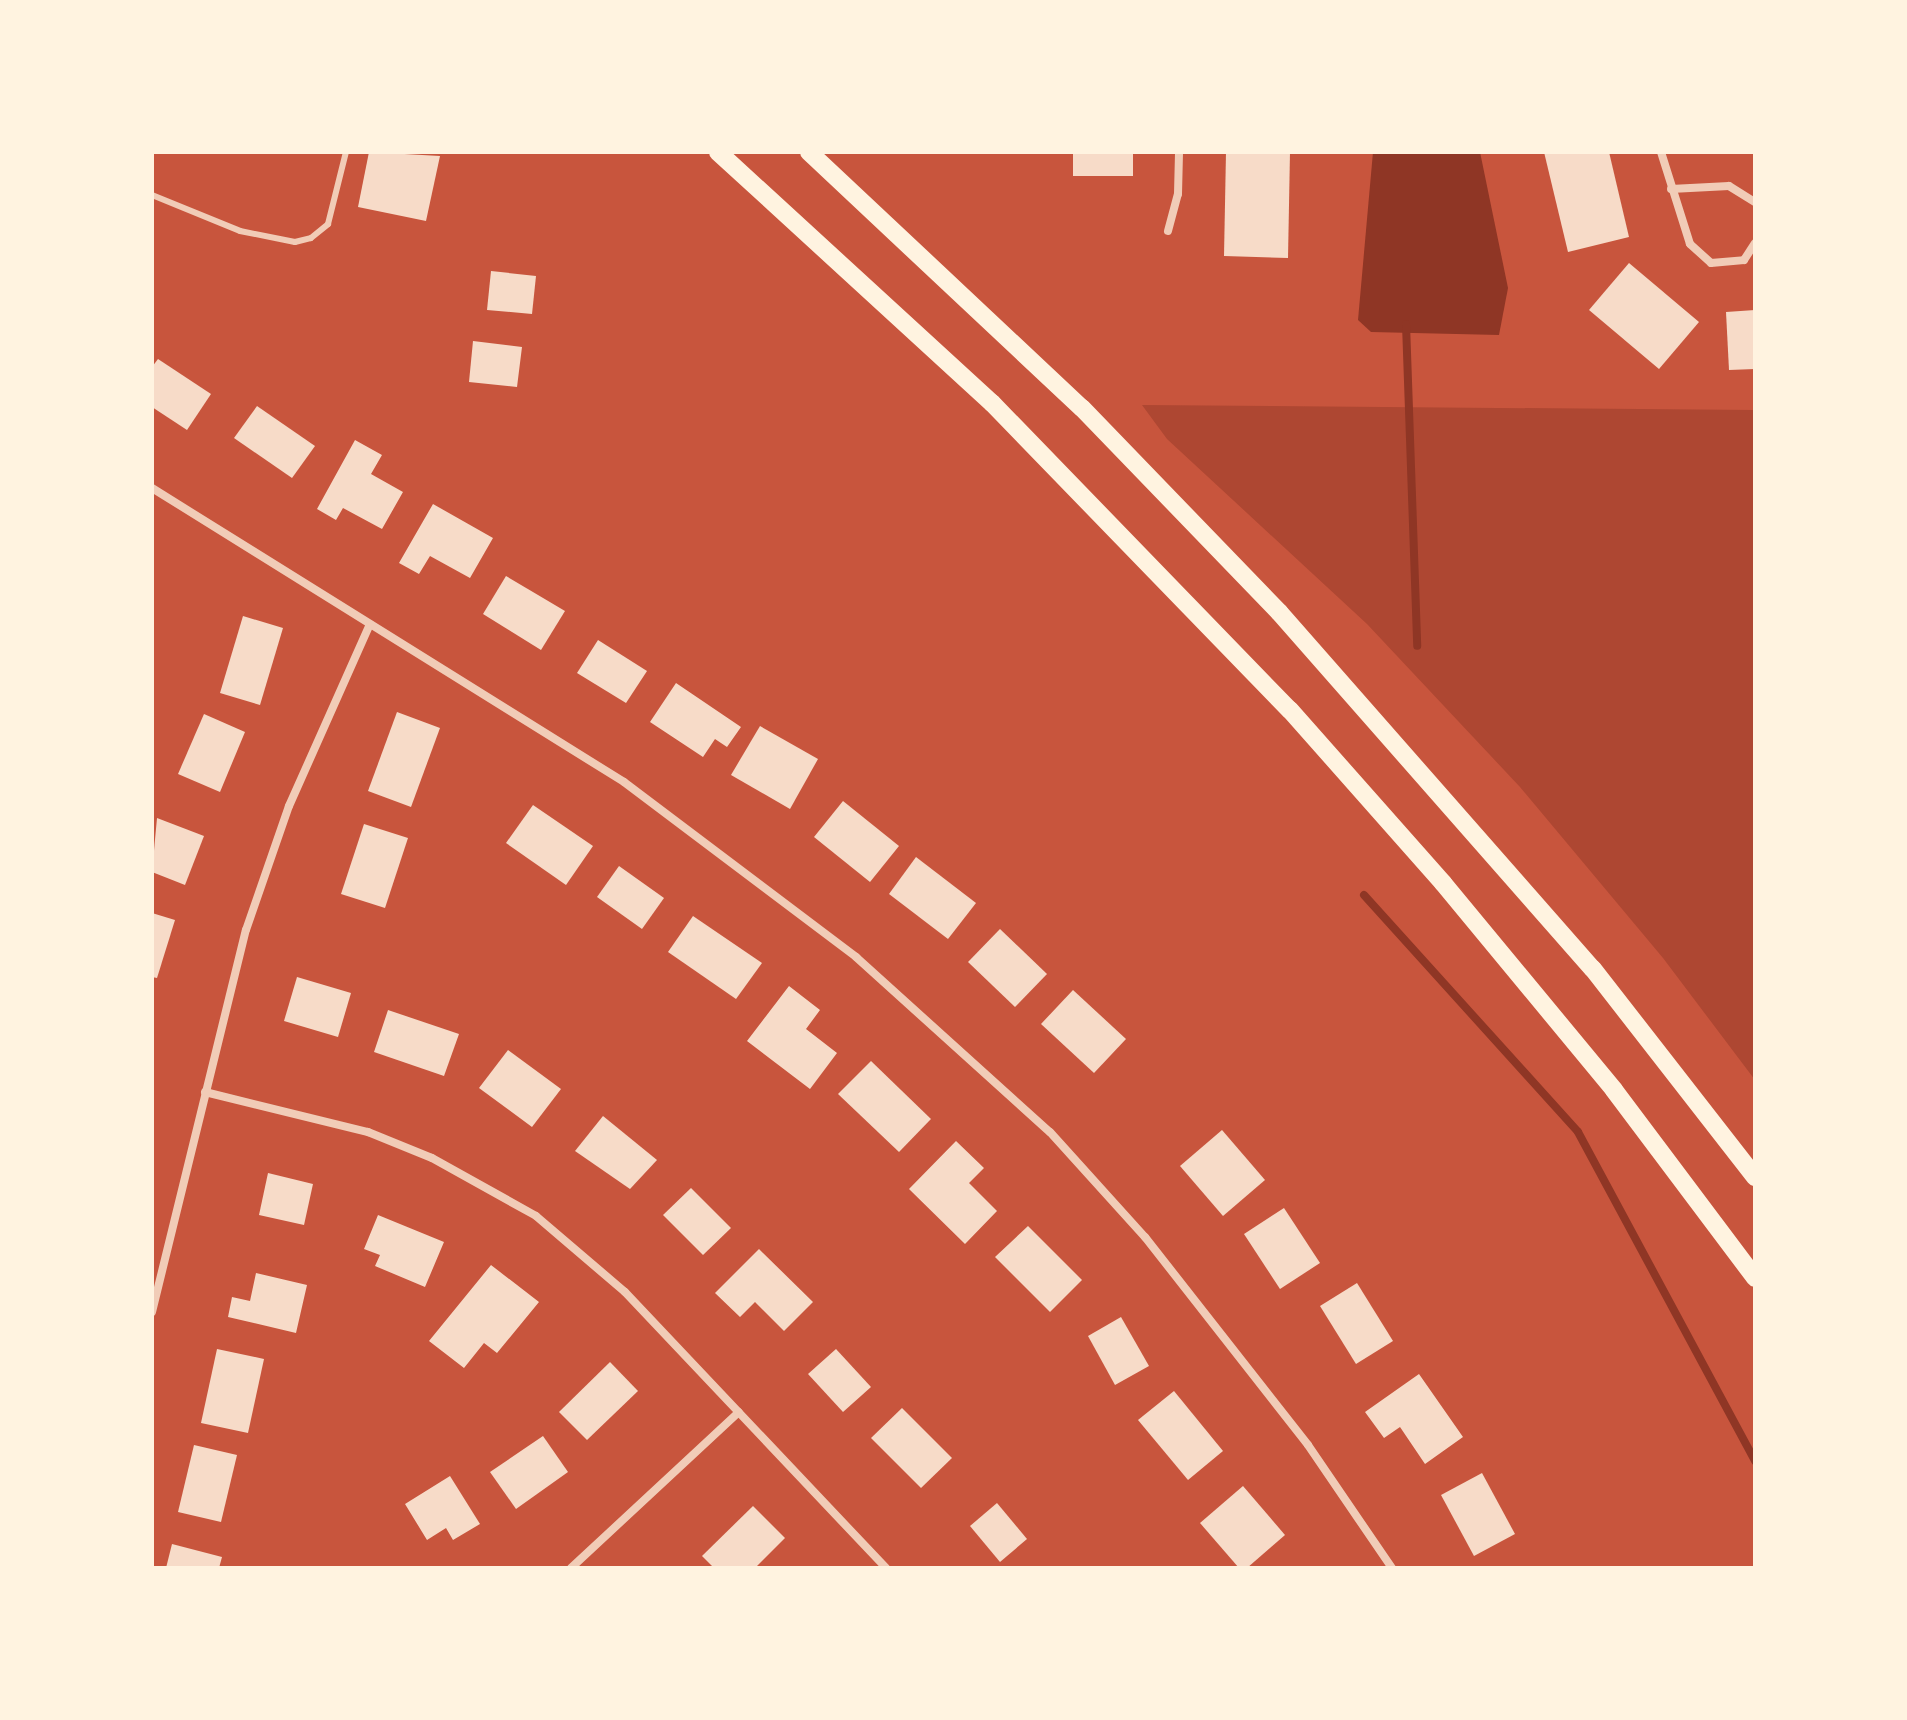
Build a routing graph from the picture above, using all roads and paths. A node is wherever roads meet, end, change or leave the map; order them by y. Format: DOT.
graph roads {
  1 [pos="346,152"];
  2 [pos="718,152"];
  3 [pos="809,152"];
  4 [pos="1179,152"];
  5 [pos="1661,152"];
  6 [pos="1671,189"];
  7 [pos="152,195"];
  8 [pos="1755,202"];
  9 [pos="1168,231"];
  10 [pos="1755,243"];
  11 [pos="152,488"];
  12 [pos="370,624"];
  13 [pos="205,1092"];
  14 [pos="1755,1177"];
  15 [pos="1755,1278"];
  16 [pos="152,1312"];
  17 [pos="739,1412"];
  18 [pos="571,1568"];
  19 [pos="886,1568"];
  20 [pos="1392,1568"];
  1 -- 7 [label="lane"];
  2 -- 15 [label="main road"];
  3 -- 14 [label="main road"];
  4 -- 9 [label="street"];
  5 -- 6 [label="street"];
  6 -- 8 [label="street"];
  6 -- 10 [label="street"];
  11 -- 12 [label="street"];
  12 -- 13 [label="street"];
  12 -- 20 [label="street"];
  13 -- 16 [label="street"];
  13 -- 17 [label="street"];
  17 -- 18 [label="street"];
  17 -- 19 [label="street"];
}
